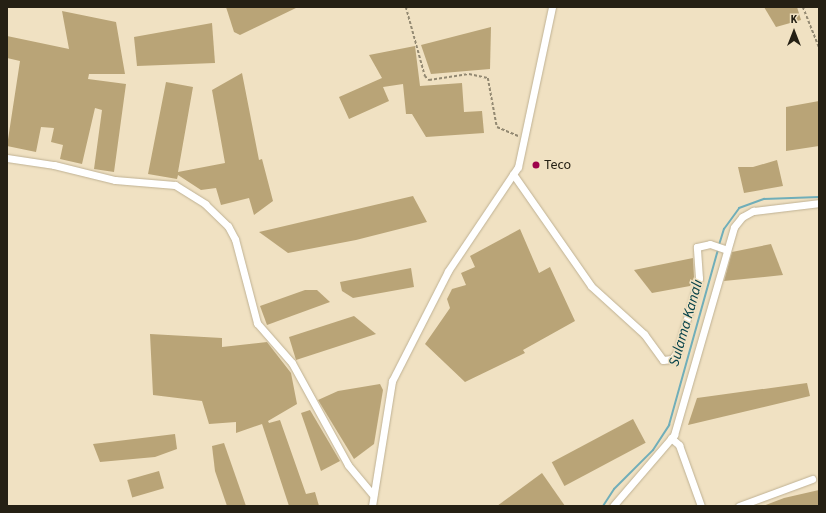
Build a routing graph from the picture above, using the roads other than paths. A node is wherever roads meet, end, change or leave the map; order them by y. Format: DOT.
graph roads {
  1 [pos="552,7"];
  2 [pos="7,158"];
  3 [pos="513,174"];
  4 [pos="819,203"];
  5 [pos="722,248"];
  6 [pos="671,438"];
  7 [pos="812,479"];
  8 [pos="373,495"];
  9 [pos="372,506"];
  10 [pos="613,506"];
  11 [pos="702,506"];
  12 [pos="739,506"];
  1 -- 3 [label="street"];
  2 -- 8 [label="street"];
  3 -- 5 [label="street"];
  3 -- 8 [label="street"];
  4 -- 5 [label="street"];
  5 -- 6 [label="street"];
  6 -- 10 [label="street"];
  6 -- 11 [label="street"];
  7 -- 12 [label="street"];
  8 -- 9 [label="street"];
}
